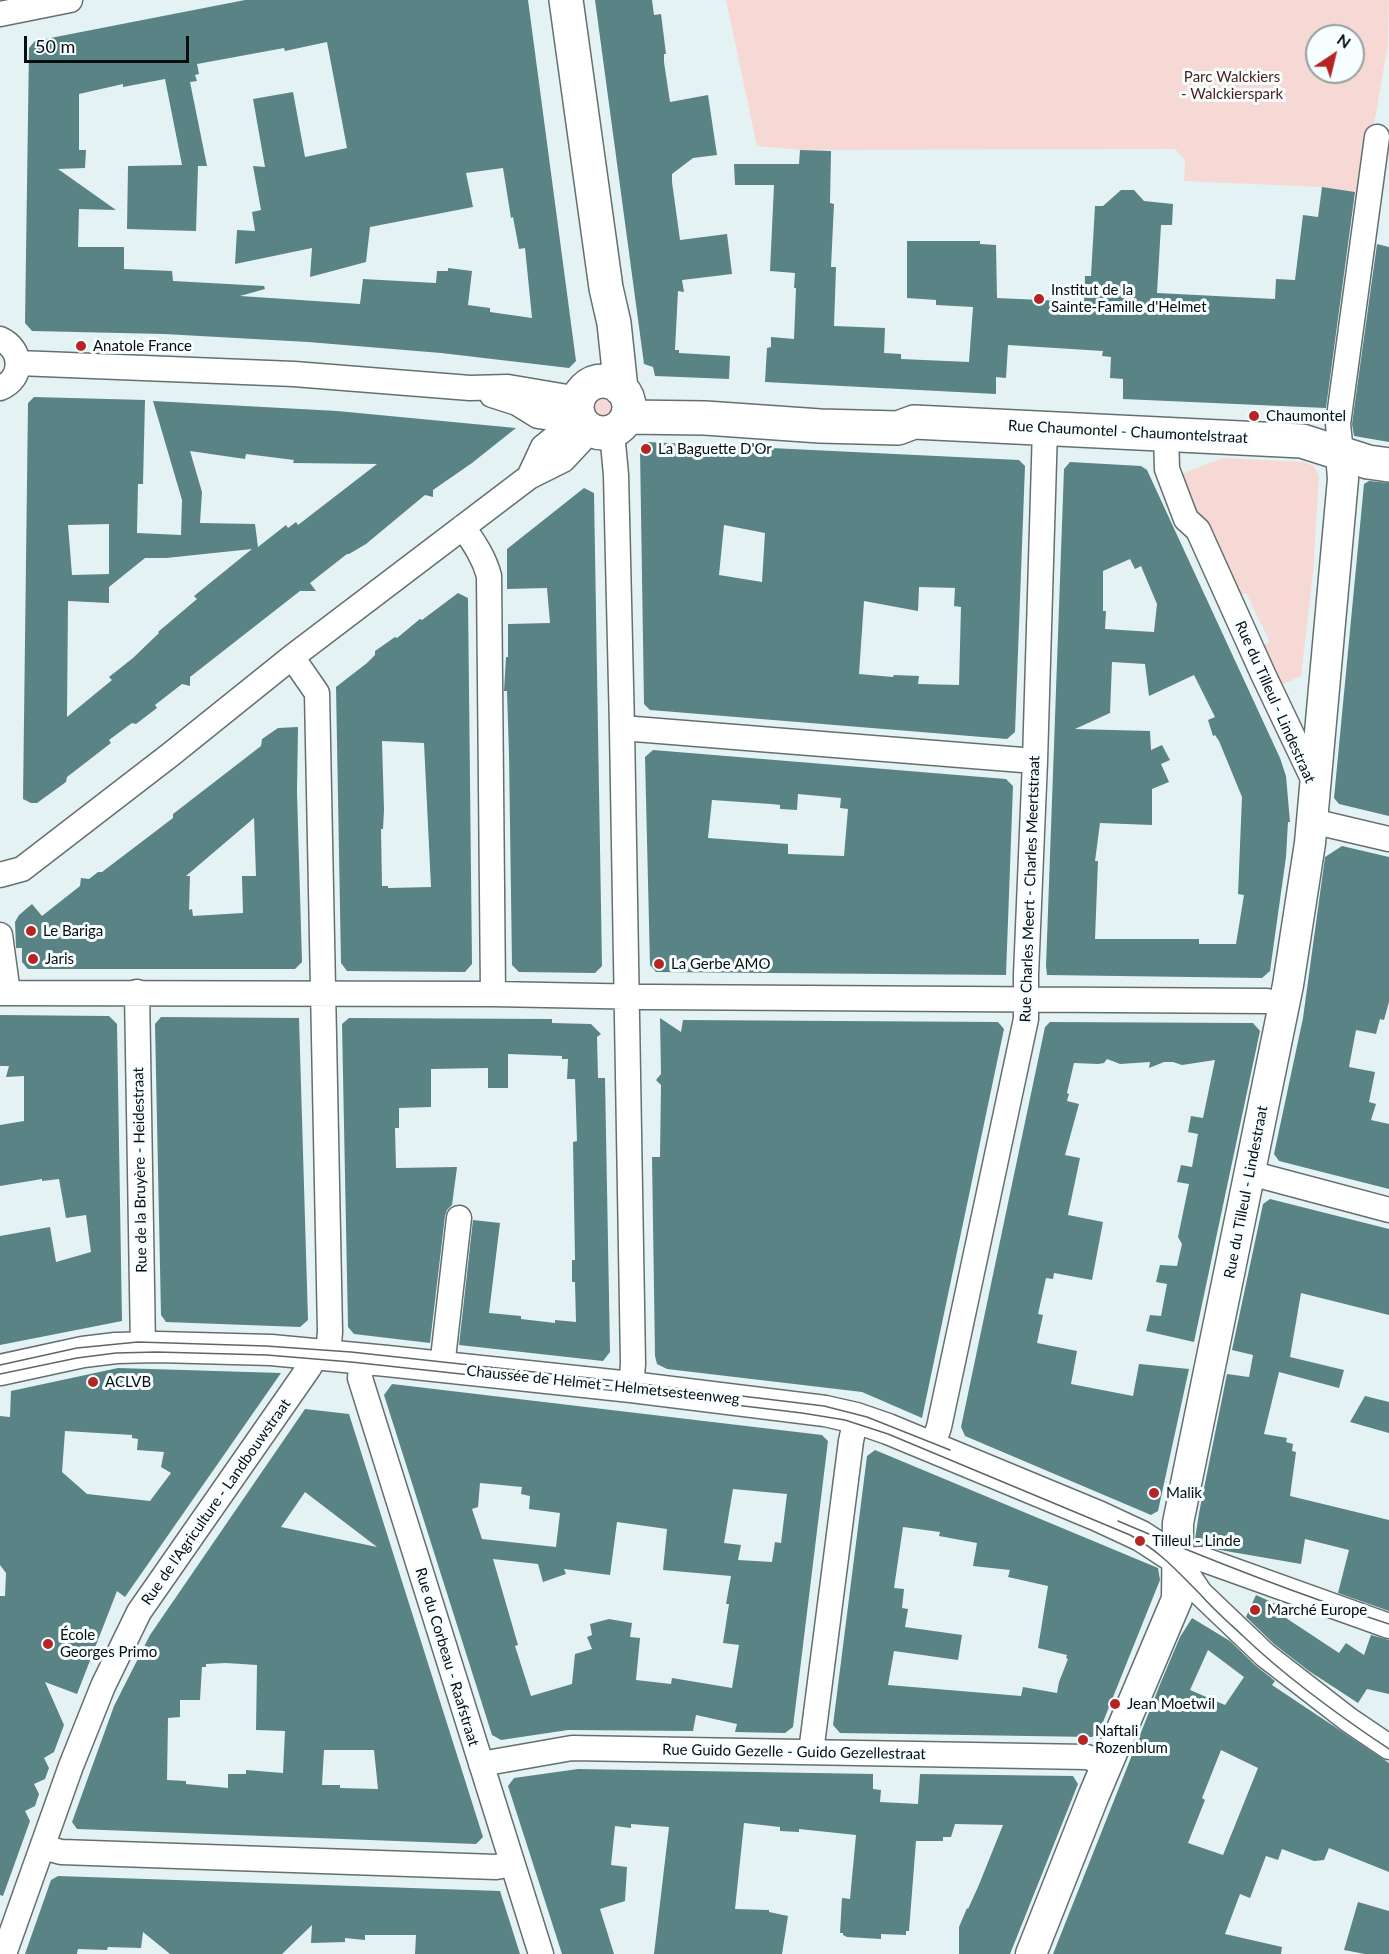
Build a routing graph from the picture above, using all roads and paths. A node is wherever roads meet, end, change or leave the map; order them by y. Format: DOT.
graph roads {
  1 [pos="70,0"];
  2 [pos="566,0"];
  3 [pos="0,14"];
  4 [pos="1377,137"];
  5 [pos="0,339"];
  6 [pos="18,363"];
  7 [pos="0,388"];
  8 [pos="470,388"];
  9 [pos="601,408"];
  10 [pos="538,416"];
  11 [pos="1045,428"];
  12 [pos="1166,434"];
  13 [pos="549,441"];
  14 [pos="1341,453"];
  15 [pos="1389,465"];
  16 [pos="530,477"];
  17 [pos="463,527"];
  18 [pos="292,657"];
  19 [pos="622,728"];
  20 [pos="1035,761"];
  21 [pos="1315,783"];
  22 [pos="1312,821"];
  23 [pos="1389,839"];
  24 [pos="0,875"];
  25 [pos="0,941"];
  26 [pos="137,992"];
  27 [pos="4,993"];
  28 [pos="322,994"];
  29 [pos="493,994"];
  30 [pos="628,996"];
  31 [pos="1026,999"];
  32 [pos="1284,1006"];
  33 [pos="1250,1173"];
  34 [pos="1389,1210"];
  35 [pos="459,1218"];
  36 [pos="143,1347"];
  37 [pos="320,1354"];
  38 [pos="362,1358"];
  39 [pos="442,1367"];
  40 [pos="0,1370"];
  41 [pos="631,1387"];
  42 [pos="856,1418"];
  43 [pos="932,1447"];
  44 [pos="1178,1560"];
  45 [pos="1389,1626"];
  46 [pos="1389,1747"];
  47 [pos="811,1752"];
  48 [pos="481,1764"];
  49 [pos="1107,1764"];
  50 [pos="44,1847"];
  51 [pos="512,1864"];
  52 [pos="4,1954"];
  53 [pos="541,1954"];
  54 [pos="1031,1954"];
  1 -- 3 [label="street"];
  2 -- 9 [label="main road"];
  4 -- 14 [label="street"];
  5 -- 6 [label="street"];
  6 -- 7 [label="street"];
  6 -- 8 [label="street"];
  8 -- 9 [label="street"];
  8 -- 10 [label="street"];
  9 -- 10 [label="street"];
  9 -- 11 [label="main road, Rue Chaumontel - Chaumontelstraat"];
  9 -- 13 [label="street"];
  9 -- 16 [label="street"];
  9 -- 19 [label="street"];
  10 -- 13 [label="street"];
  11 -- 12 [label="main road, Rue Chaumontel - Chaumontelstraat"];
  11 -- 20 [label="street, Rue Charles Meert - Charles Meertstraat"];
  12 -- 14 [label="main road, Rue Chaumontel - Chaumontelstraat"];
  12 -- 21 [label="street, Rue du Tilleul - Lindestraat"];
  13 -- 16 [label="street"];
  14 -- 15 [label="main road, Rue Chaumontel - Chaumontelstraat"];
  14 -- 21 [label="street"];
  16 -- 17 [label="street"];
  17 -- 18 [label="street"];
  17 -- 29 [label="street"];
  18 -- 24 [label="street"];
  18 -- 28 [label="street, Rue de l'Agriculture - Landbouwstraat"];
  19 -- 20 [label="street"];
  19 -- 30 [label="street"];
  20 -- 31 [label="street, Rue Charles Meert - Charles Meertstraat"];
  21 -- 22 [label="street, Rue du Tilleul - Lindestraat"];
  22 -- 23 [label="street"];
  22 -- 32 [label="street, Rue du Tilleul - Lindestraat"];
  25 -- 27 [label="street"];
  26 -- 27 [label="street"];
  26 -- 28 [label="street"];
  26 -- 36 [label="street, Rue de la Bruyère - Heidestraat"];
  28 -- 29 [label="street"];
  28 -- 37 [label="street, Rue de l'Agriculture - Landbouwstraat"];
  29 -- 30 [label="street"];
  30 -- 31 [label="street"];
  30 -- 41 [label="street"];
  31 -- 32 [label="street"];
  31 -- 43 [label="street, Rue Charles Meert - Charles Meertstraat"];
  32 -- 33 [label="street, Rue du Tilleul - Lindestraat"];
  33 -- 34 [label="street"];
  33 -- 44 [label="street, Rue du Tilleul - Lindestraat"];
  35 -- 39 [label="street"];
  36 -- 37 [label="street, Chaussée de Helmet - Helmetsesteenweg"];
  36 -- 40 [label="street, Chaussée de Helmet - Helmetsesteenweg"];
  37 -- 38 [label="street, Chaussée de Helmet - Helmetsesteenweg"];
  37 -- 50 [label="street, Rue de l'Agriculture - Landbouwstraat"];
  38 -- 39 [label="street, Chaussée de Helmet - Helmetsesteenweg"];
  38 -- 48 [label="street, Rue du Corbeau - Raafstraat"];
  39 -- 41 [label="street, Chaussée de Helmet - Helmetsesteenweg"];
  41 -- 42 [label="street, Chaussée de Helmet - Helmetsesteenweg"];
  42 -- 43 [label="street, Chaussée de Helmet - Helmetsesteenweg"];
  42 -- 47 [label="street"];
  43 -- 44 [label="street, Chaussée de Helmet - Helmetsesteenweg"];
  44 -- 45 [label="street"];
  44 -- 46 [label="street"];
  44 -- 49 [label="street, Rue du Tilleul - Lindestraat"];
  47 -- 48 [label="street, Rue Guido Gezelle - Guido Gezellestraat"];
  47 -- 49 [label="street, Rue Guido Gezelle - Guido Gezellestraat"];
  48 -- 51 [label="street, Rue du Corbeau - Raafstraat"];
  49 -- 54 [label="street, Rue du Tilleul - Lindestraat"];
  50 -- 51 [label="street"];
  50 -- 52 [label="street, Rue de l'Agriculture - Landbouwstraat"];
  51 -- 53 [label="street, Rue du Corbeau - Raafstraat"];
}
